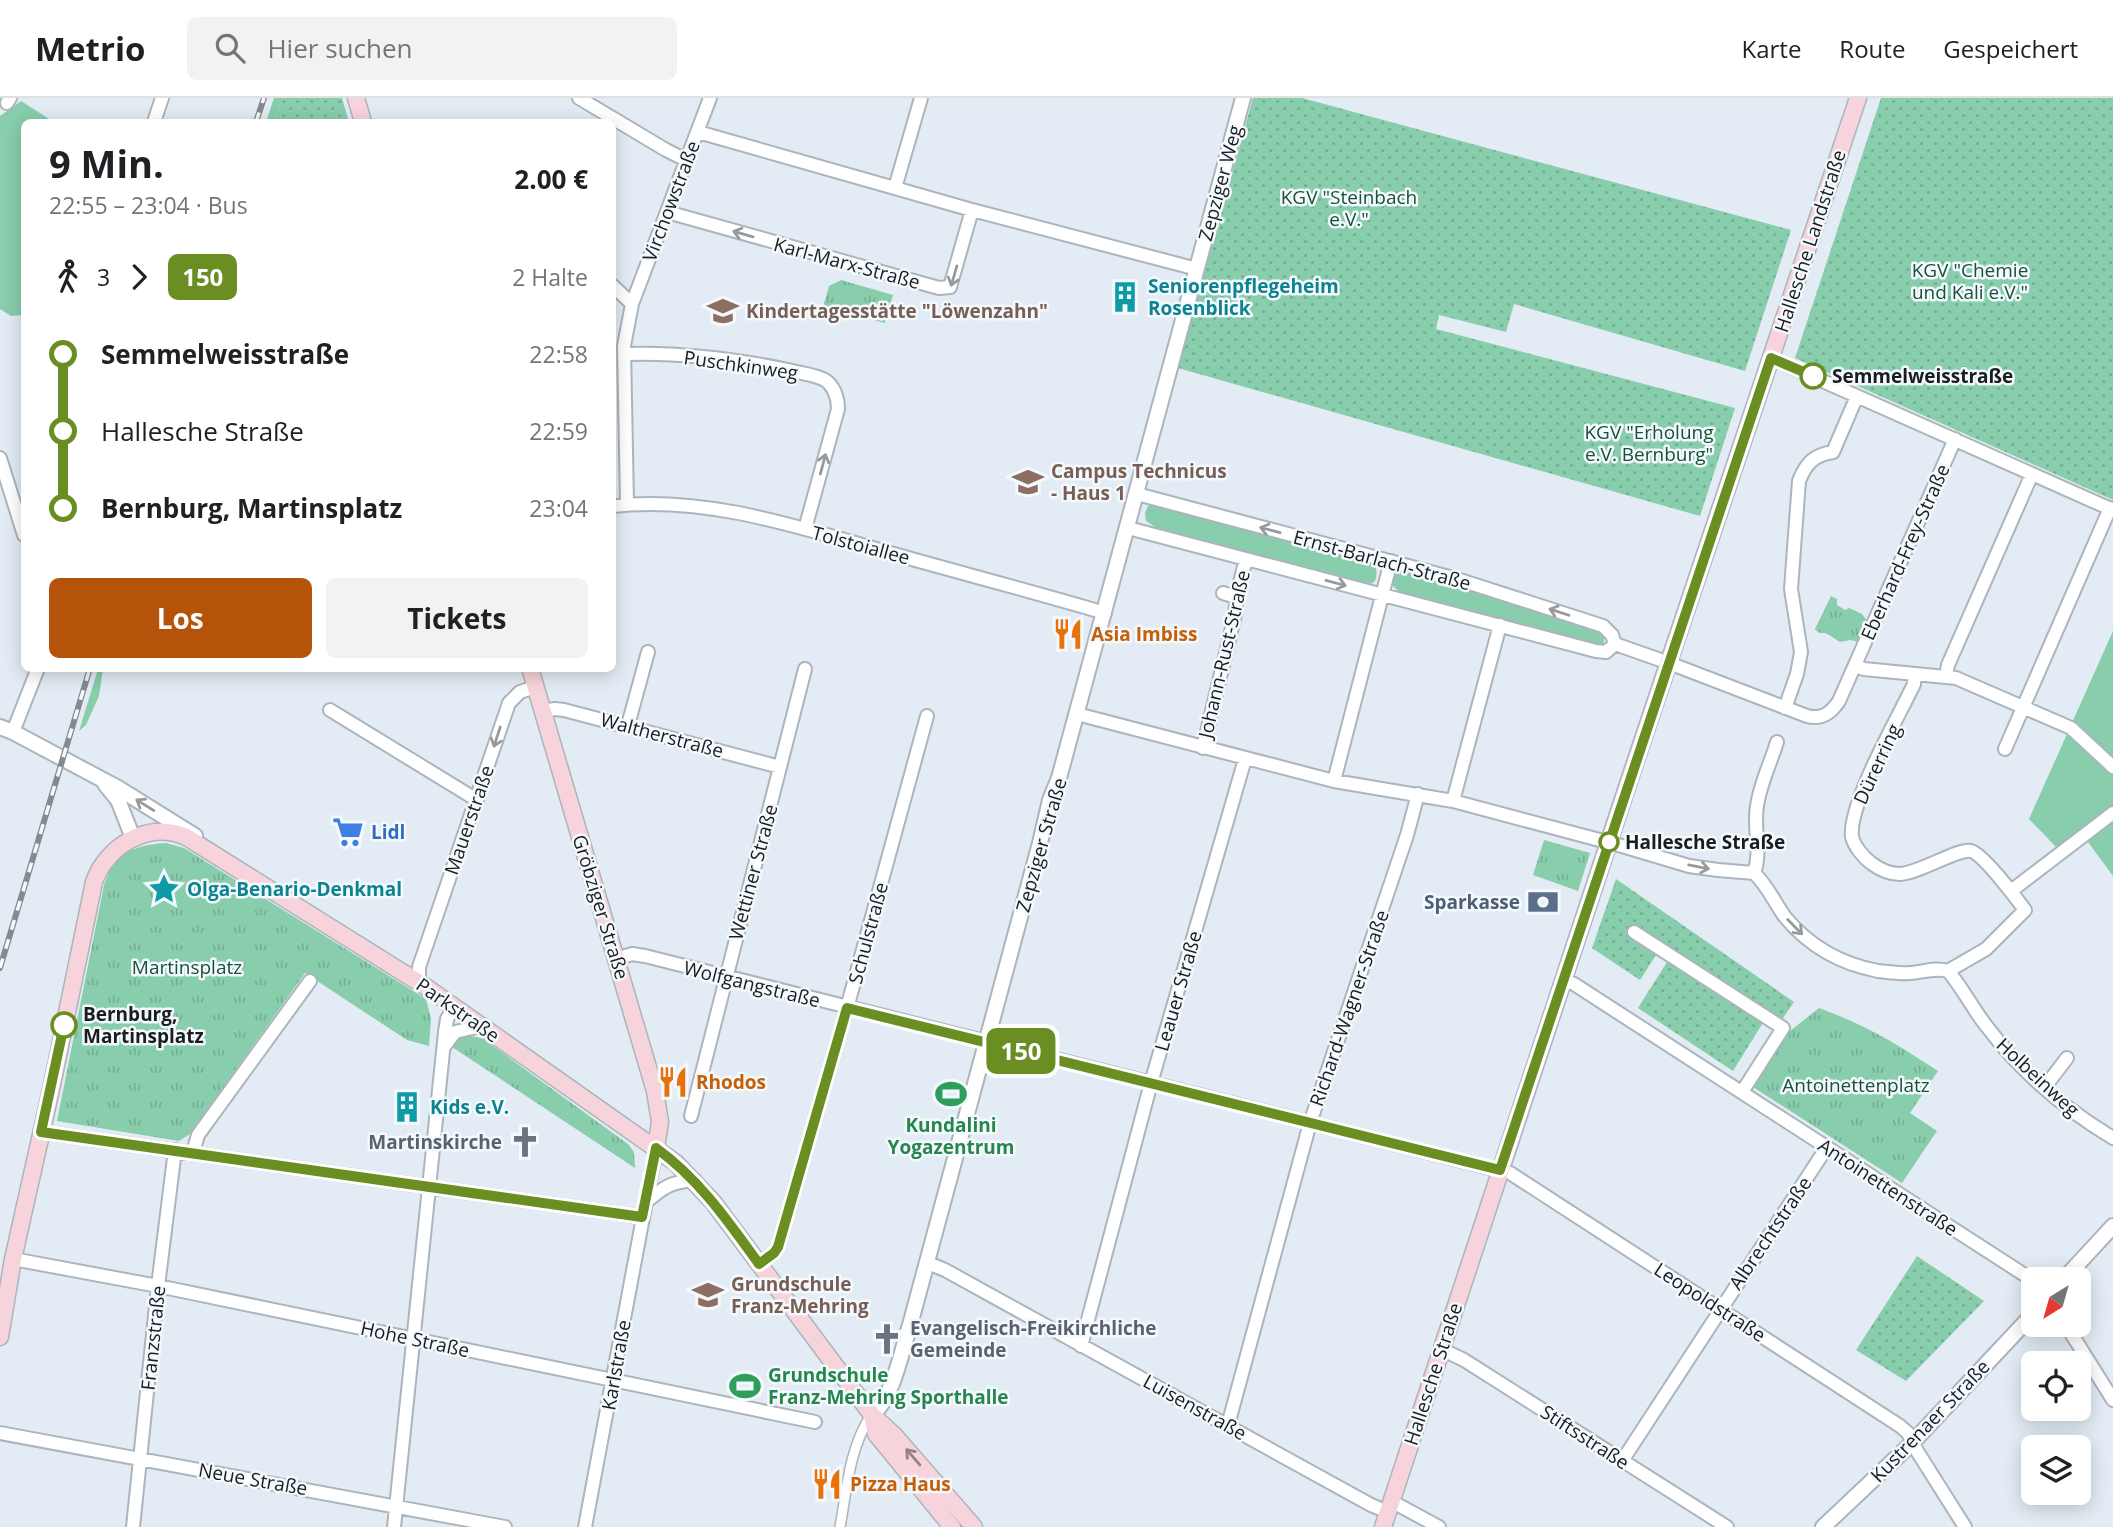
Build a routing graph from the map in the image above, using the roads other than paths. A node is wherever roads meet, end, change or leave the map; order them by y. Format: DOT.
graph roads {
  1 [pos="162,98"];
  2 [pos="356,98"];
  3 [pos="579,98"];
  4 [pos="710,98"];
  5 [pos="921,98"];
  6 [pos="1243,98"];
  7 [pos="1858,98"];
  8 [pos="155,119"];
  9 [pos="362,119"];
  10 [pos="614,119"];
  11 [pos="616,120"];
  12 [pos="698,132"];
  13 [pos="686,160"];
  14 [pos="895,188"];
  15 [pos="972,210"];
  16 [pos="667,212"];
  17 [pos="1197,269"];
  18 [pos="616,289"];
  19 [pos="632,304"];
  20 [pos="624,354"];
  21 [pos="1771,358"];
  22 [pos="1857,396"];
  23 [pos="1955,439"];
  24 [pos="0,458"];
  25 [pos="2032,474"];
  26 [pos="1137,494"];
  27 [pos="627,504"];
  28 [pos="616,505"];
  29 [pos="2111,509"];
  30 [pos="21,525"];
  31 [pos="1128,528"];
  32 [pos="805,529"];
  33 [pos="1246,559"];
  34 [pos="1391,561"];
  35 [pos="1223,593"];
  36 [pos="1382,595"];
  37 [pos="1236,597"];
  38 [pos="1105,612"];
  39 [pos="1500,625"];
  40 [pos="1615,644"];
  41 [pos="648,652"];
  42 [pos="1669,663"];
  43 [pos="1855,666"];
  44 [pos="805,669"];
  45 [pos="36,672"];
  46 [pos="531,672"];
  47 [pos="1915,675"];
  48 [pos="1946,676"];
  49 [pos="536,687"];
  50 [pos="2023,707"];
  51 [pos="1785,708"];
  52 [pos="330,710"];
  53 [pos="542,711"];
  54 [pos="1077,714"];
  55 [pos="927,716"];
  56 [pos="628,725"];
  57 [pos="6,729"];
  58 [pos="1777,741"];
  59 [pos="1203,748"];
  60 [pos="2005,749"];
  61 [pos="1245,759"];
  62 [pos="780,766"];
  63 [pos="2113,767"];
  64 [pos="102,781"];
  65 [pos="1334,781"];
  66 [pos="1418,794"];
  67 [pos="477,800"];
  68 [pos="1453,801"];
  69 [pos="2113,813"];
  70 [pos="133,838"];
  71 [pos="1609,842"];
  72 [pos="1754,873"];
  73 [pos="255,880"];
  74 [pos="2011,891"];
  75 [pos="1634,932"];
  76 [pos="616,959"];
  77 [pos="1948,971"];
  78 [pos="419,974"];
  79 [pos="726,978"];
  80 [pos="1564,980"];
  81 [pos="310,981"];
  82 [pos="454,1007"];
  83 [pos="847,1008"];
  84 [pos="481,1026"];
  85 [pos="987,1042"];
  86 [pos="444,1047"];
  87 [pos="2067,1058"];
  88 [pos="1151,1083"];
  89 [pos="2044,1088"];
  90 [pos="1742,1092"];
  91 [pos="691,1116"];
  92 [pos="1310,1123"];
  93 [pos="41,1132"];
  94 [pos="2113,1138"];
  95 [pos="1828,1147"];
  96 [pos="656,1148"];
  97 [pos="175,1150"];
  98 [pos="193,1152"];
  99 [pos="1500,1170"];
  100 [pos="695,1180"];
  101 [pos="430,1187"];
  102 [pos="646,1202"];
  103 [pos="642,1217"];
  104 [pos="2113,1226"];
  105 [pos="13,1259"];
  106 [pos="928,1263"];
  107 [pos="759,1264"];
  108 [pos="2075,1267"];
  109 [pos="2021,1273"];
  110 [pos="158,1286"];
  111 [pos="1720,1309"];
  112 [pos="2021,1327"];
  113 [pos="0,1336"];
  114 [pos="2074,1337"];
  115 [pos="413,1338"];
  116 [pos="1081,1346"];
  117 [pos="1441,1349"];
  118 [pos="614,1381"];
  119 [pos="2113,1400"];
  120 [pos="872,1415"];
  121 [pos="815,1422"];
  122 [pos="1228,1425"];
  123 [pos="0,1433"];
  124 [pos="1912,1443"];
  125 [pos="140,1458"];
  126 [pos="1622,1461"];
  127 [pos="396,1506"];
  128 [pos="1387,1514"];
  129 [pos="133,1527"];
  130 [pos="394,1527"];
  131 [pos="505,1527"];
  132 [pos="585,1527"];
  133 [pos="840,1527"];
  134 [pos="952,1527"];
  135 [pos="974,1527"];
  136 [pos="1439,1527"];
  137 [pos="1727,1527"];
  138 [pos="1823,1527"];
  139 [pos="1965,1527"];
  1 -- 8 [label="street"];
  2 -- 9 [label="main road"];
  3 -- 10 [label="street"];
  4 -- 12 [label="street, Virchowstraße"];
  5 -- 14 [label="street"];
  6 -- 17 [label="street, Zepziger Weg"];
  7 -- 21 [label="main road, Hallesche Landstraße"];
  11 -- 13 [label="street"];
  12 -- 13 [label="street, Virchowstraße"];
  12 -- 14 [label="street"];
  13 -- 16 [label="street, Virchowstraße"];
  14 -- 15 [label="street"];
  15 -- 16 [label="street, Karl-Marx-Straße, one-way"];
  15 -- 17 [label="street"];
  16 -- 19 [label="street, Virchowstraße"];
  17 -- 26 [label="street, Zepziger Straße"];
  18 -- 19 [label="street"];
  19 -- 20 [label="street, Virchowstraße"];
  20 -- 27 [label="street, Virchowstraße"];
  32 -- 20 [label="street, Puschkinweg, one-way"];
  21 -- 22 [label="street"];
  21 -- 42 [label="main road, Hallesche Landstraße"];
  22 -- 23 [label="street"];
  22 -- 51 [label="street"];
  23 -- 25 [label="street"];
  23 -- 43 [label="street, Eberhard-Frey-Straße"];
  24 -- 30 [label="street"];
  25 -- 29 [label="street"];
  25 -- 48 [label="street"];
  26 -- 31 [label="street, Zepziger Straße"];
  34 -- 26 [label="street, Ernst-Barlach-Straße, one-way"];
  27 -- 28 [label="street, Tolstoiallee"];
  27 -- 32 [label="street, Tolstoiallee"];
  29 -- 50 [label="street"];
  31 -- 33 [label="street, Ernst-Barlach-Straße"];
  31 -- 38 [label="street, Zepziger Straße"];
  32 -- 38 [label="street, Tolstoiallee"];
  33 -- 36 [label="street, Ernst-Barlach-Straße, one-way"];
  33 -- 37 [label="street, Johann-Rust-Straße"];
  34 -- 36 [label="street"];
  40 -- 34 [label="street, Ernst-Barlach-Straße, one-way"];
  35 -- 37 [label="street"];
  36 -- 39 [label="street, Ernst-Barlach-Straße"];
  36 -- 65 [label="street"];
  37 -- 59 [label="street, Johann-Rust-Straße"];
  38 -- 54 [label="street, Zepziger Straße"];
  39 -- 40 [label="street, Ernst-Barlach-Straße"];
  39 -- 68 [label="street"];
  40 -- 42 [label="street, Ernst-Barlach-Straße"];
  41 -- 56 [label="street"];
  42 -- 51 [label="street, Ernst-Barlach-Straße"];
  42 -- 71 [label="main road, Hallesche Straße"];
  43 -- 47 [label="street"];
  43 -- 51 [label="street, Eberhard-Frey-Straße"];
  44 -- 62 [label="street, Wettiner Straße"];
  45 -- 57 [label="street"];
  46 -- 49 [label="main road, Gröbziger Straße"];
  47 -- 48 [label="street"];
  47 -- 74 [label="street, Dürerring"];
  48 -- 50 [label="street"];
  49 -- 53 [label="main road, Gröbziger Straße"];
  49 -- 67 [label="street, Mauerstraße, one-way"];
  50 -- 60 [label="street"];
  50 -- 63 [label="street"];
  52 -- 67 [label="street"];
  53 -- 56 [label="street, Waltherstraße"];
  53 -- 76 [label="main road, Gröbziger Straße"];
  54 -- 59 [label="street, Johann-Rust-Straße"];
  54 -- 85 [label="street, Zepziger Straße"];
  55 -- 83 [label="street, Schulstraße"];
  56 -- 62 [label="street, Waltherstraße"];
  57 -- 64 [label="street, Parkstraße"];
  58 -- 72 [label="street"];
  59 -- 61 [label="street, Johann-Rust-Straße"];
  61 -- 65 [label="street, Johann-Rust-Straße"];
  61 -- 88 [label="street, Leauer Straße"];
  62 -- 79 [label="street, Wettiner Straße"];
  64 -- 70 [label="street, Parkstraße"];
  73 -- 64 [label="street, Parkstraße, one-way"];
  65 -- 66 [label="street, Johann-Rust-Straße"];
  66 -- 68 [label="street, Johann-Rust-Straße"];
  66 -- 92 [label="street, Richard-Wagner-Straße"];
  67 -- 78 [label="street, Mauerstraße"];
  68 -- 71 [label="street, Johann-Rust-Straße"];
  69 -- 74 [label="street"];
  70 -- 73 [label="main road, Parkstraße"];
  70 -- 93 [label="main road"];
  71 -- 72 [label="street, Johann-Rust-Straße, one-way"];
  71 -- 80 [label="main road, Hallesche Straße"];
  72 -- 77 [label="street, one-way"];
  73 -- 78 [label="main road, Parkstraße"];
  74 -- 77 [label="street"];
  75 -- 90 [label="street"];
  76 -- 79 [label="street, Wolfgangstraße"];
  76 -- 96 [label="main road, Gröbziger Straße"];
  77 -- 89 [label="street, Holbeinweg"];
  78 -- 82 [label="main road, Parkstraße"];
  79 -- 83 [label="street, Wolfgangstraße"];
  79 -- 91 [label="street, Wettiner Straße"];
  80 -- 90 [label="street, Antoinettenstraße"];
  80 -- 99 [label="main road, Hallesche Straße"];
  81 -- 98 [label="street"];
  82 -- 84 [label="main road, Parkstraße"];
  82 -- 86 [label="street"];
  83 -- 85 [label="street, Wolfgangstraße"];
  83 -- 107 [label="street, Schulstraße"];
  84 -- 86 [label="street"];
  84 -- 96 [label="main road, Parkstraße"];
  85 -- 88 [label="street, Wolfgangstraße"];
  85 -- 106 [label="street, Zepziger Straße"];
  86 -- 101 [label="street"];
  87 -- 89 [label="street"];
  88 -- 92 [label="street, Wolfgangstraße"];
  88 -- 116 [label="street, Leauer Straße"];
  89 -- 94 [label="street, Holbeinweg"];
  90 -- 95 [label="street, Antoinettenstraße"];
  92 -- 99 [label="street, Wolfgangstraße"];
  92 -- 122 [label="street, Richard-Wagner-Straße"];
  93 -- 97 [label="street"];
  93 -- 105 [label="main road"];
  95 -- 109 [label="street, Antoinettenstraße"];
  95 -- 111 [label="street, Albrechtstraße"];
  96 -- 100 [label="main road, Parkstraße"];
  96 -- 102 [label="street, Karlstraße"];
  97 -- 98 [label="street"];
  97 -- 110 [label="street, Franzstraße"];
  98 -- 101 [label="street"];
  99 -- 111 [label="street, Leopoldstraße"];
  99 -- 117 [label="main road, Hallesche Straße"];
  100 -- 102 [label="street"];
  100 -- 107 [label="main road, Parkstraße"];
  101 -- 103 [label="street"];
  101 -- 115 [label="street"];
  102 -- 103 [label="street, Karlstraße"];
  103 -- 118 [label="street, Karlstraße"];
  104 -- 108 [label="street"];
  105 -- 110 [label="street, Hohe Straße"];
  105 -- 113 [label="main road"];
  106 -- 116 [label="street, Luisenstraße"];
  106 -- 120 [label="street, Zepziger Straße"];
  107 -- 120 [label="main road, Parkstraße"];
  110 -- 115 [label="street, Hohe Straße"];
  110 -- 125 [label="street, Franzstraße"];
  111 -- 124 [label="street, Leopoldstraße"];
  111 -- 126 [label="street, Albrechtstraße"];
  112 -- 124 [label="street, Kustrenaer Straße"];
  114 -- 119 [label="street"];
  115 -- 118 [label="street, Hohe Straße"];
  115 -- 127 [label="street"];
  116 -- 122 [label="street, Luisenstraße"];
  117 -- 126 [label="street, Stiftsstraße"];
  117 -- 128 [label="main road, Hallesche Straße"];
  118 -- 121 [label="street, Hohe Straße"];
  118 -- 132 [label="street, Karlstraße"];
  120 -- 133 [label="street"];
  120 -- 134 [label="main road"];
  135 -- 120 [label="main road, one-way"];
  122 -- 128 [label="street, Luisenstraße"];
  123 -- 125 [label="street, Neue Straße"];
  124 -- 138 [label="street, Kustrenaer Straße"];
  124 -- 139 [label="street, Leopoldstraße"];
  125 -- 127 [label="street, Neue Straße"];
  125 -- 129 [label="street, Franzstraße"];
  126 -- 137 [label="street, Stiftsstraße"];
  127 -- 130 [label="street"];
  127 -- 131 [label="street, Neue Straße"];
  128 -- 136 [label="street, Luisenstraße"];
}
